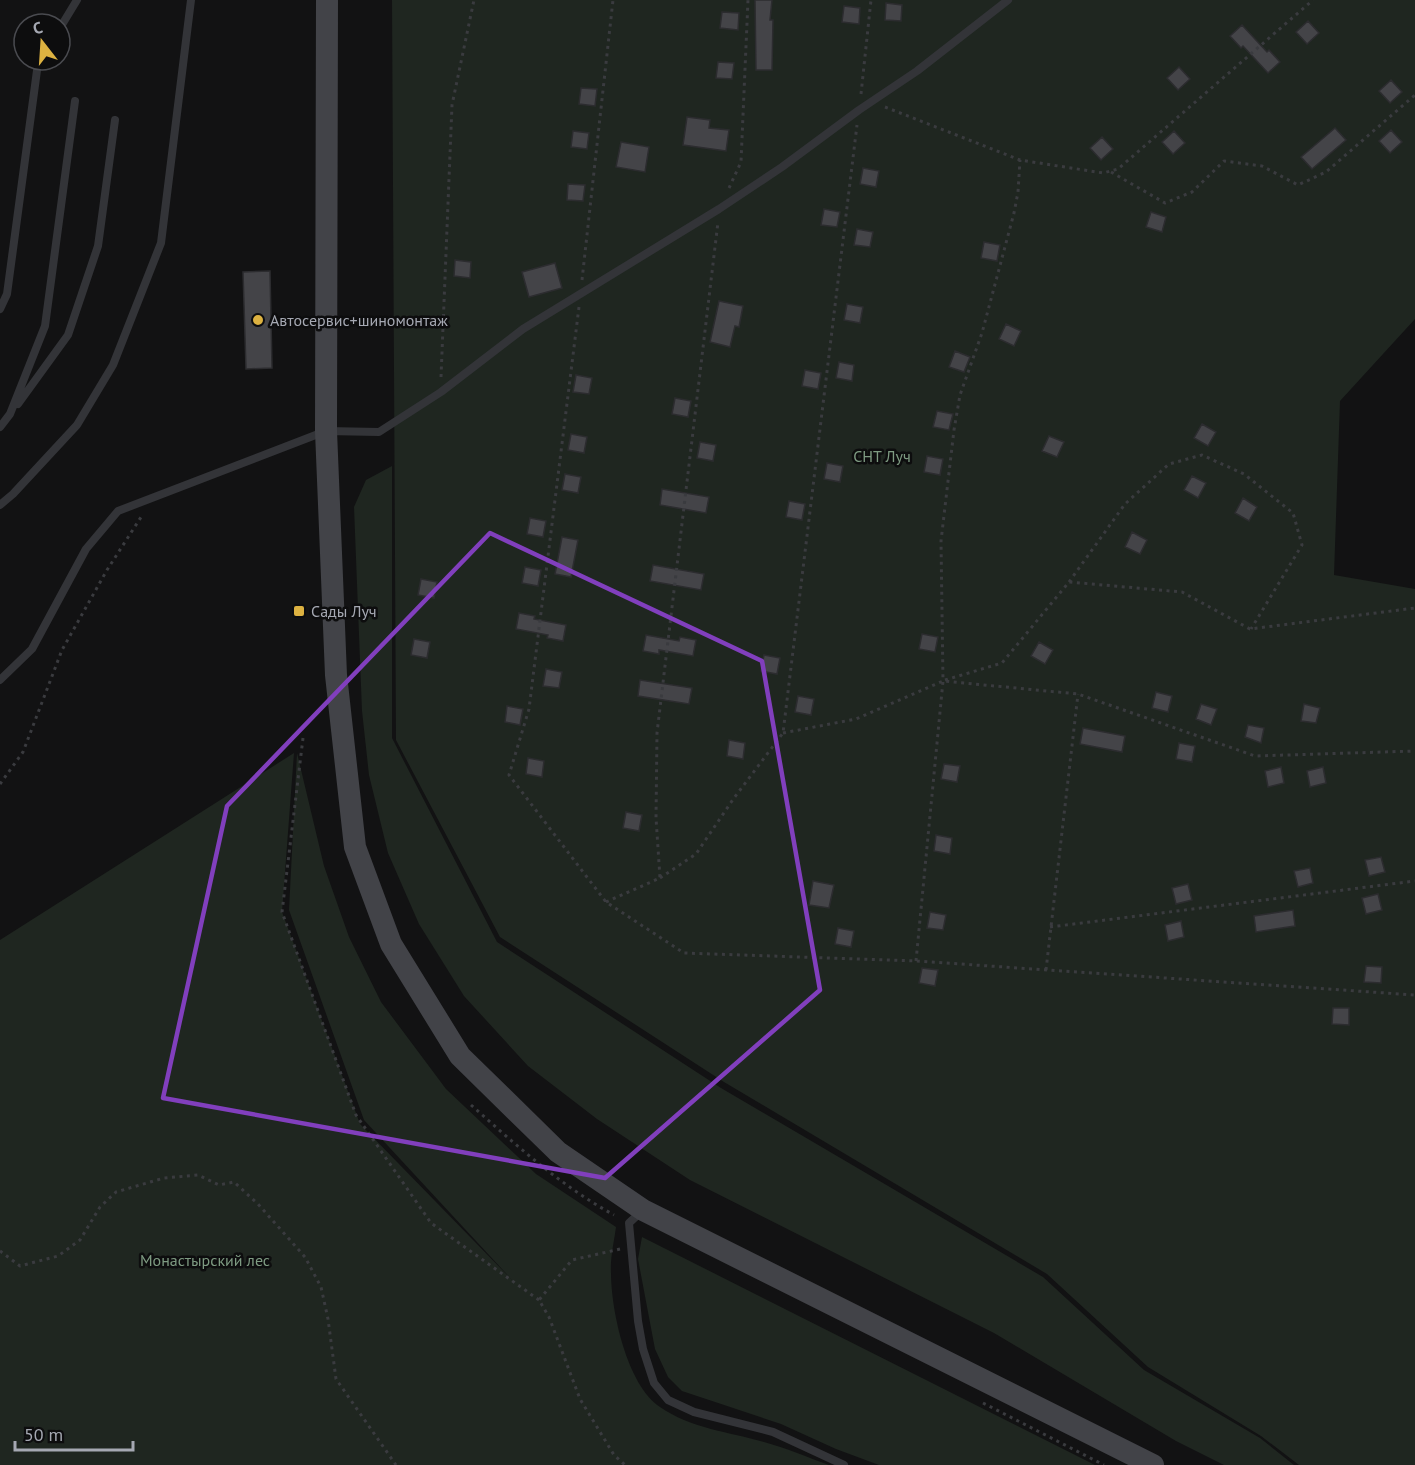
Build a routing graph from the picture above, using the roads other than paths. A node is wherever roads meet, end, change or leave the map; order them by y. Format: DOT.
graph roads {
  1 [pos="191,0"];
  2 [pos="327,0"];
  3 [pos="1008,0"];
  4 [pos="37,72"];
  5 [pos="75,101"];
  6 [pos="115,120"];
  7 [pos="0,309"];
  8 [pos="10,414"];
  9 [pos="0,427"];
  10 [pos="326,431"];
  11 [pos="0,505"];
  12 [pos="0,680"];
  13 [pos="643,1210"];
  14 [pos="844,1465"];
  15 [pos="1153,1465"];
  1 -- 11 [label="lane"];
  2 -- 10 [label="main road"];
  3 -- 10 [label="lane"];
  4 -- 7 [label="lane"];
  5 -- 8 [label="lane"];
  6 -- 8 [label="lane"];
  8 -- 9 [label="lane"];
  10 -- 12 [label="lane"];
  10 -- 13 [label="main road"];
  13 -- 14 [label="lane"];
  13 -- 15 [label="main road"];
}
